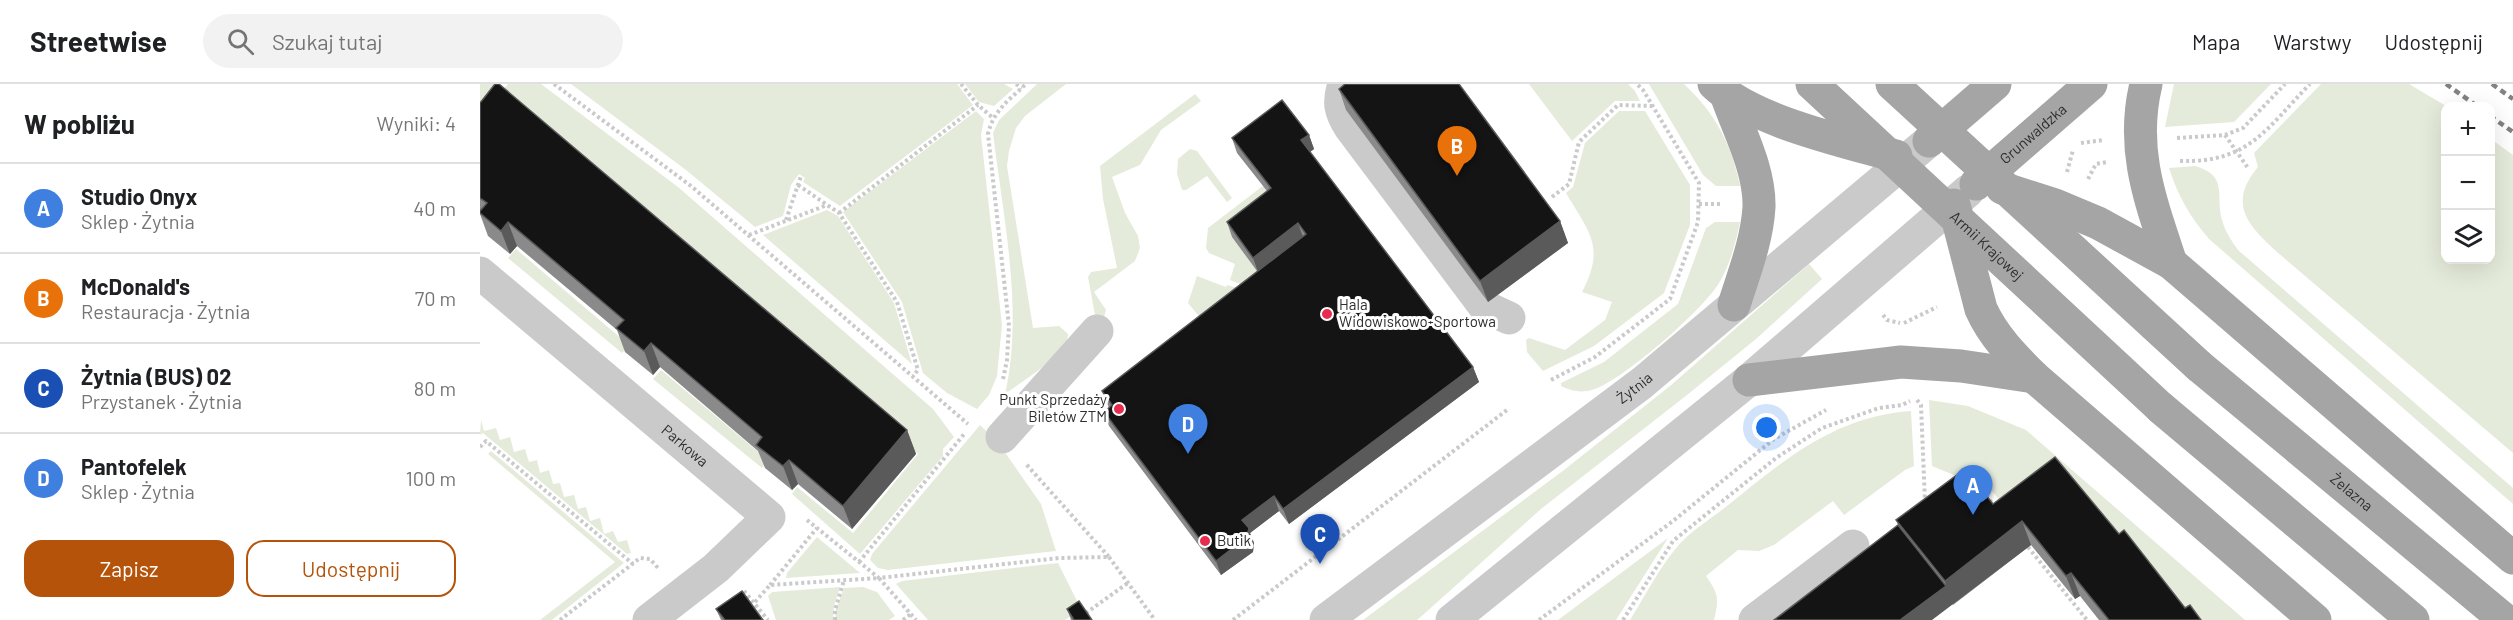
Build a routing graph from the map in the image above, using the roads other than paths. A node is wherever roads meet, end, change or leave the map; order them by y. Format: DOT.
graph roads {
  1 [pos="1344,84"];
  2 [pos="1812,84"];
  3 [pos="1892,84"];
  4 [pos="1908,84"];
  5 [pos="1995,84"];
  6 [pos="2091,84"];
  7 [pos="2146,84"];
  8 [pos="1720,90"];
  9 [pos="1924,146"];
  10 [pos="1970,189"];
  11 [pos="2171,263"];
  12 [pos="480,273"];
  13 [pos="1734,305"];
  14 [pos="1509,318"];
  15 [pos="1097,332"];
  16 [pos="2034,377"];
  17 [pos="1749,380"];
  18 [pos="1002,437"];
  19 [pos="1853,546"];
  20 [pos="2513,558"];
  21 [pos="649,620"];
  22 [pos="1326,620"];
  23 [pos="1452,620"];
  24 [pos="1755,620"];
  25 [pos="2315,620"];
  26 [pos="2413,620"];
  27 [pos="2505,620"];
  1 -- 14 [label="street"];
  2 -- 26 [label="main road, Armii Krajowej, bridge"];
  3 -- 27 [label="main road, Żelazna, bridge"];
  4 -- 9 [label="main road"];
  5 -- 9 [label="main road"];
  6 -- 10 [label="main road, Grunwaldzka"];
  7 -- 11 [label="main road"];
  8 -- 9 [label="main road"];
  8 -- 13 [label="main road"];
  9 -- 10 [label="main road"];
  9 -- 13 [label="street, Żytnia"];
  10 -- 11 [label="main road"];
  10 -- 16 [label="main road"];
  10 -- 17 [label="street"];
  11 -- 20 [label="main road"];
  12 -- 21 [label="street, Parkowa"];
  13 -- 22 [label="street, Żytnia"];
  15 -- 18 [label="street"];
  16 -- 17 [label="main road"];
  16 -- 25 [label="main road"];
  17 -- 23 [label="street"];
  19 -- 24 [label="street"];
}
